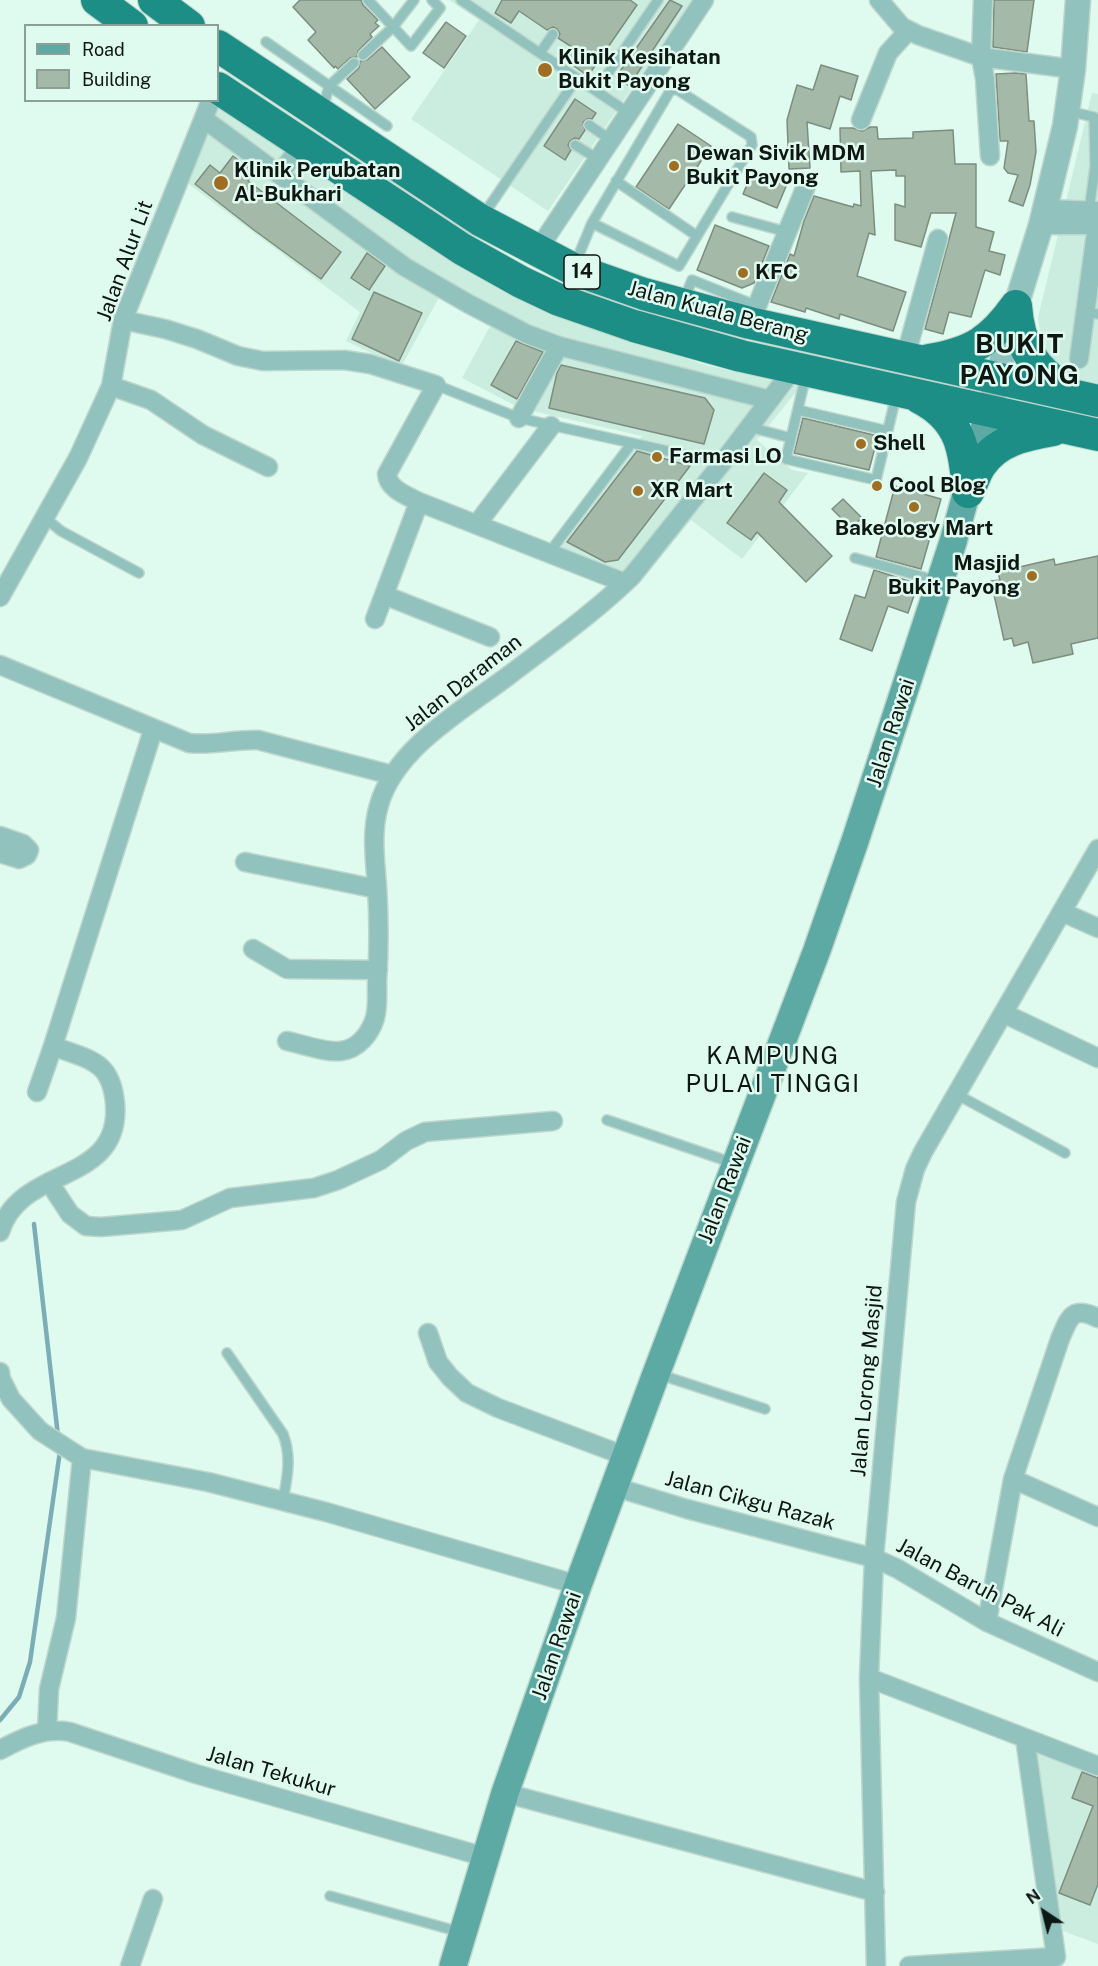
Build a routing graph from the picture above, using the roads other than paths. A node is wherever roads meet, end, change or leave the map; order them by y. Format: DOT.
graph roads {
  1 [pos="97,0"];
  2 [pos="154,0"];
  3 [pos="368,0"];
  4 [pos="414,0"];
  5 [pos="432,0"];
  6 [pos="461,0"];
  7 [pos="658,0"];
  8 [pos="704,0"];
  9 [pos="879,0"];
  10 [pos="983,0"];
  11 [pos="1078,0"];
  12 [pos="129,24"];
  13 [pos="186,24"];
  14 [pos="393,27"];
  15 [pos="908,31"];
  16 [pos="553,34"];
  17 [pos="266,42"];
  18 [pos="219,47"];
  19 [pos="540,53"];
  20 [pos="363,55"];
  21 [pos="981,57"];
  22 [pos="354,63"];
  23 [pos="1073,69"];
  24 [pos="577,78"];
  25 [pos="219,89"];
  26 [pos="596,91"];
  27 [pos="325,101"];
  28 [pos="210,102"];
  29 [pos="1068,111"];
  30 [pos="629,113"];
  31 [pos="204,119"];
  32 [pos="861,120"];
  33 [pos="589,125"];
  34 [pos="387,126"];
  35 [pos="611,140"];
  36 [pos="303,144"];
  37 [pos="575,145"];
  38 [pos="990,156"];
  39 [pos="598,159"];
  40 [pos="280,173"];
  41 [pos="616,181"];
  42 [pos="806,186"];
  43 [pos="732,217"];
  44 [pos="1043,217"];
  45 [pos="1095,218"];
  46 [pos="480,220"];
  47 [pos="592,223"];
  48 [pos="787,232"];
  49 [pos="697,236"];
  50 [pos="938,239"];
  51 [pos="1096,249"];
  52 [pos="537,251"];
  53 [pos="573,269"];
  54 [pos="1016,306"];
  55 [pos="1092,313"];
  56 [pos="753,314"];
  57 [pos="123,320"];
  58 [pos="559,346"];
  59 [pos="1079,359"];
  60 [pos="913,360"];
  61 [pos="801,369"];
  62 [pos="998,378"];
  63 [pos="436,385"];
  64 [pos="111,386"];
  65 [pos="905,393"];
  66 [pos="1085,398"];
  67 [pos="770,400"];
  68 [pos="798,410"];
  69 [pos="989,411"];
  70 [pos="519,418"];
  71 [pos="551,426"];
  72 [pos="749,427"];
  73 [pos="1064,428"];
  74 [pos="888,431"];
  75 [pos="1098,435"];
  76 [pos="791,438"];
  77 [pos="632,443"];
  78 [pos="722,463"];
  79 [pos="268,467"];
  80 [pos="968,492"];
  81 [pos="419,502"];
  82 [pos="44,517"];
  83 [pos="477,524"];
  84 [pos="549,553"];
  85 [pos="855,558"];
  86 [pos="139,573"];
  87 [pos="940,581"];
  88 [pos="625,584"];
  89 [pos="384,595"];
  90 [pos="0,597"];
  91 [pos="375,619"];
  92 [pos="490,637"];
  93 [pos="0,665"];
  94 [pos="153,730"];
  95 [pos="392,776"];
  96 [pos="0,836"];
  97 [pos="1098,849"];
  98 [pos="0,853"];
  99 [pos="245,862"];
  100 [pos="377,889"];
  101 [pos="1062,912"];
  102 [pos="1098,928"];
  103 [pos="253,949"];
  104 [pos="378,970"];
  105 [pos="1003,1013"];
  106 [pos="287,1041"];
  107 [pos="53,1046"];
  108 [pos="1098,1058"];
  109 [pos="37,1092"];
  110 [pos="956,1094"];
  111 [pos="608,1120"];
  112 [pos="553,1121"];
  113 [pos="1065,1153"];
  114 [pos="736,1164"];
  115 [pos="49,1182"];
  116 [pos="0,1232"];
  117 [pos="1098,1318"];
  118 [pos="428,1333"];
  119 [pos="227,1353"];
  120 [pos="0,1372"];
  121 [pos="656,1374"];
  122 [pos="765,1409"];
  123 [pos="625,1456"];
  124 [pos="82,1458"];
  125 [pos="1013,1479"];
  126 [pos="615,1487"];
  127 [pos="283,1501"];
  128 [pos="1098,1517"];
  129 [pos="874,1558"];
  130 [pos="578,1585"];
  131 [pos="987,1622"];
  132 [pos="1098,1672"];
  133 [pos="868,1678"];
  134 [pos="47,1731"];
  135 [pos="1025,1738"];
  136 [pos="0,1750"];
  137 [pos="1098,1766"];
  138 [pos="505,1792"];
  139 [pos="484,1857"];
  140 [pos="875,1892"];
  141 [pos="330,1896"];
  142 [pos="153,1899"];
  143 [pos="463,1932"];
  144 [pos="130,1966"];
  145 [pos="453,1966"];
  146 [pos="876,1966"];
  147 [pos="909,1966"];
  1 -- 12 [label="highway"];
  2 -- 13 [label="highway"];
  3 -- 14 [label="lane"];
  4 -- 14 [label="lane"];
  5 -- 14 [label="lane"];
  6 -- 19 [label="lane"];
  7 -- 26 [label="lane"];
  8 -- 30 [label="street"];
  9 -- 15 [label="street"];
  10 -- 21 [label="street"];
  11 -- 23 [label="street"];
  14 -- 20 [label="lane"];
  15 -- 21 [label="street"];
  15 -- 32 [label="street"];
  16 -- 19 [label="lane"];
  17 -- 27 [label="lane"];
  18 -- 27 [label="highway, Jalan Kuala Berang / 14"];
  19 -- 24 [label="lane"];
  21 -- 23 [label="street"];
  21 -- 38 [label="street"];
  22 -- 27 [label="lane"];
  23 -- 29 [label="street"];
  24 -- 26 [label="lane"];
  24 -- 46 [label="lane"];
  25 -- 36 [label="highway, Jalan Kuala Berang / 14"];
  26 -- 30 [label="lane"];
  27 -- 34 [label="lane"];
  27 -- 46 [label="highway, Jalan Kuala Berang / 14"];
  28 -- 31 [label="street, Jalan Alur Lit"];
  29 -- 44 [label="street"];
  29 -- 45 [label="lane"];
  30 -- 35 [label="street"];
  31 -- 40 [label="street"];
  31 -- 57 [label="street, Jalan Alur Lit"];
  33 -- 35 [label="lane"];
  35 -- 39 [label="street"];
  36 -- 40 [label="street"];
  36 -- 61 [label="highway, Jalan Kuala Berang / 14"];
  37 -- 39 [label="lane"];
  39 -- 52 [label="street"];
  40 -- 58 [label="street"];
  41 -- 47 [label="lane"];
  41 -- 49 [label="lane"];
  41 -- 49 [label="lane"];
  42 -- 48 [label="street"];
  43 -- 48 [label="lane"];
  44 -- 45 [label="street"];
  44 -- 54 [label="street"];
  45 -- 51 [label="street"];
  46 -- 52 [label="highway, Jalan Kuala Berang / 14"];
  47 -- 49 [label="lane"];
  47 -- 53 [label="lane"];
  48 -- 56 [label="street"];
  50 -- 60 [label="street"];
  51 -- 55 [label="street"];
  52 -- 53 [label="highway, Jalan Kuala Berang / 14"];
  53 -- 56 [label="highway, Jalan Kuala Berang / 14"];
  54 -- 60 [label="highway"];
  54 -- 62 [label="street"];
  54 -- 66 [label="highway"];
  55 -- 59 [label="street"];
  56 -- 60 [label="highway, Jalan Kuala Berang / 14"];
  57 -- 63 [label="street"];
  57 -- 64 [label="street, Jalan Alur Lit"];
  58 -- 67 [label="street"];
  58 -- 70 [label="street"];
  60 -- 62 [label="highway, Jalan Kuala Berang / 14"];
  61 -- 65 [label="highway, Jalan Kuala Berang / 14"];
  61 -- 67 [label="street, Jalan Daraman"];
  61 -- 68 [label="lane"];
  62 -- 66 [label="highway, Jalan Kuala Berang / 14"];
  62 -- 69 [label="street"];
  63 -- 70 [label="lane"];
  63 -- 81 [label="street"];
  64 -- 79 [label="street"];
  64 -- 82 [label="street, Jalan Alur Lit"];
  65 -- 69 [label="highway, Jalan Kuala Berang / 14"];
  65 -- 74 [label="lane"];
  65 -- 80 [label="highway"];
  67 -- 72 [label="street, Jalan Daraman"];
  68 -- 74 [label="lane"];
  68 -- 76 [label="lane"];
  69 -- 73 [label="highway, Jalan Kuala Berang / 14"];
  69 -- 80 [label="main road, Jalan Rawai"];
  70 -- 71 [label="lane"];
  71 -- 77 [label="lane"];
  71 -- 83 [label="street"];
  72 -- 76 [label="lane"];
  72 -- 78 [label="street, Jalan Daraman"];
  73 -- 75 [label="highway, Jalan Kuala Berang / 14"];
  73 -- 80 [label="highway"];
  74 -- 76 [label="lane"];
  77 -- 78 [label="lane"];
  77 -- 84 [label="lane"];
  78 -- 88 [label="street, Jalan Daraman"];
  80 -- 87 [label="main road, Jalan Rawai"];
  81 -- 83 [label="street"];
  81 -- 89 [label="street"];
  82 -- 86 [label="lane"];
  82 -- 90 [label="street, Jalan Alur Lit"];
  83 -- 84 [label="street"];
  84 -- 88 [label="street"];
  85 -- 87 [label="lane"];
  87 -- 114 [label="main road, Jalan Rawai"];
  88 -- 95 [label="street, Jalan Daraman"];
  89 -- 91 [label="street"];
  89 -- 92 [label="street"];
  93 -- 94 [label="street"];
  94 -- 95 [label="street"];
  94 -- 107 [label="street"];
  95 -- 100 [label="street, Jalan Daraman"];
  96 -- 98 [label="street"];
  97 -- 101 [label="street, Jalan Lorong Masjid"];
  99 -- 100 [label="street"];
  100 -- 104 [label="street, Jalan Daraman"];
  101 -- 102 [label="street"];
  101 -- 105 [label="street, Jalan Lorong Masjid"];
  103 -- 104 [label="street"];
  104 -- 106 [label="street, Jalan Daraman"];
  105 -- 108 [label="street"];
  105 -- 110 [label="street, Jalan Lorong Masjid"];
  107 -- 109 [label="street"];
  107 -- 115 [label="street"];
  110 -- 113 [label="lane"];
  110 -- 129 [label="street, Jalan Lorong Masjid"];
  111 -- 114 [label="lane"];
  112 -- 115 [label="street"];
  114 -- 121 [label="main road, Jalan Rawai"];
  115 -- 116 [label="street"];
  117 -- 125 [label="street"];
  118 -- 123 [label="street"];
  119 -- 127 [label="lane"];
  120 -- 124 [label="street"];
  121 -- 122 [label="lane"];
  121 -- 123 [label="main road, Jalan Rawai"];
  123 -- 126 [label="main road, Jalan Rawai"];
  124 -- 127 [label="street"];
  124 -- 134 [label="street"];
  125 -- 128 [label="street"];
  125 -- 131 [label="street"];
  126 -- 129 [label="street, Jalan Cikgu Razak"];
  126 -- 130 [label="main road, Jalan Rawai"];
  127 -- 130 [label="street"];
  129 -- 131 [label="street, Jalan Baruh Pak Ali"];
  129 -- 133 [label="street, Jalan Lorong Masjid"];
  130 -- 138 [label="main road, Jalan Rawai"];
  131 -- 132 [label="street, Jalan Baruh Pak Ali"];
  133 -- 135 [label="street"];
  133 -- 140 [label="street, Jalan Lorong Masjid"];
  134 -- 136 [label="street"];
  134 -- 139 [label="street, Jalan Tekukur"];
  135 -- 137 [label="street"];
  135 -- 147 [label="street"];
  138 -- 139 [label="main road, Jalan Rawai"];
  138 -- 140 [label="street"];
  139 -- 143 [label="main road, Jalan Rawai"];
  140 -- 146 [label="street, Jalan Lorong Masjid"];
  141 -- 143 [label="lane"];
  142 -- 144 [label="street"];
  143 -- 145 [label="main road, Jalan Rawai"];
}
